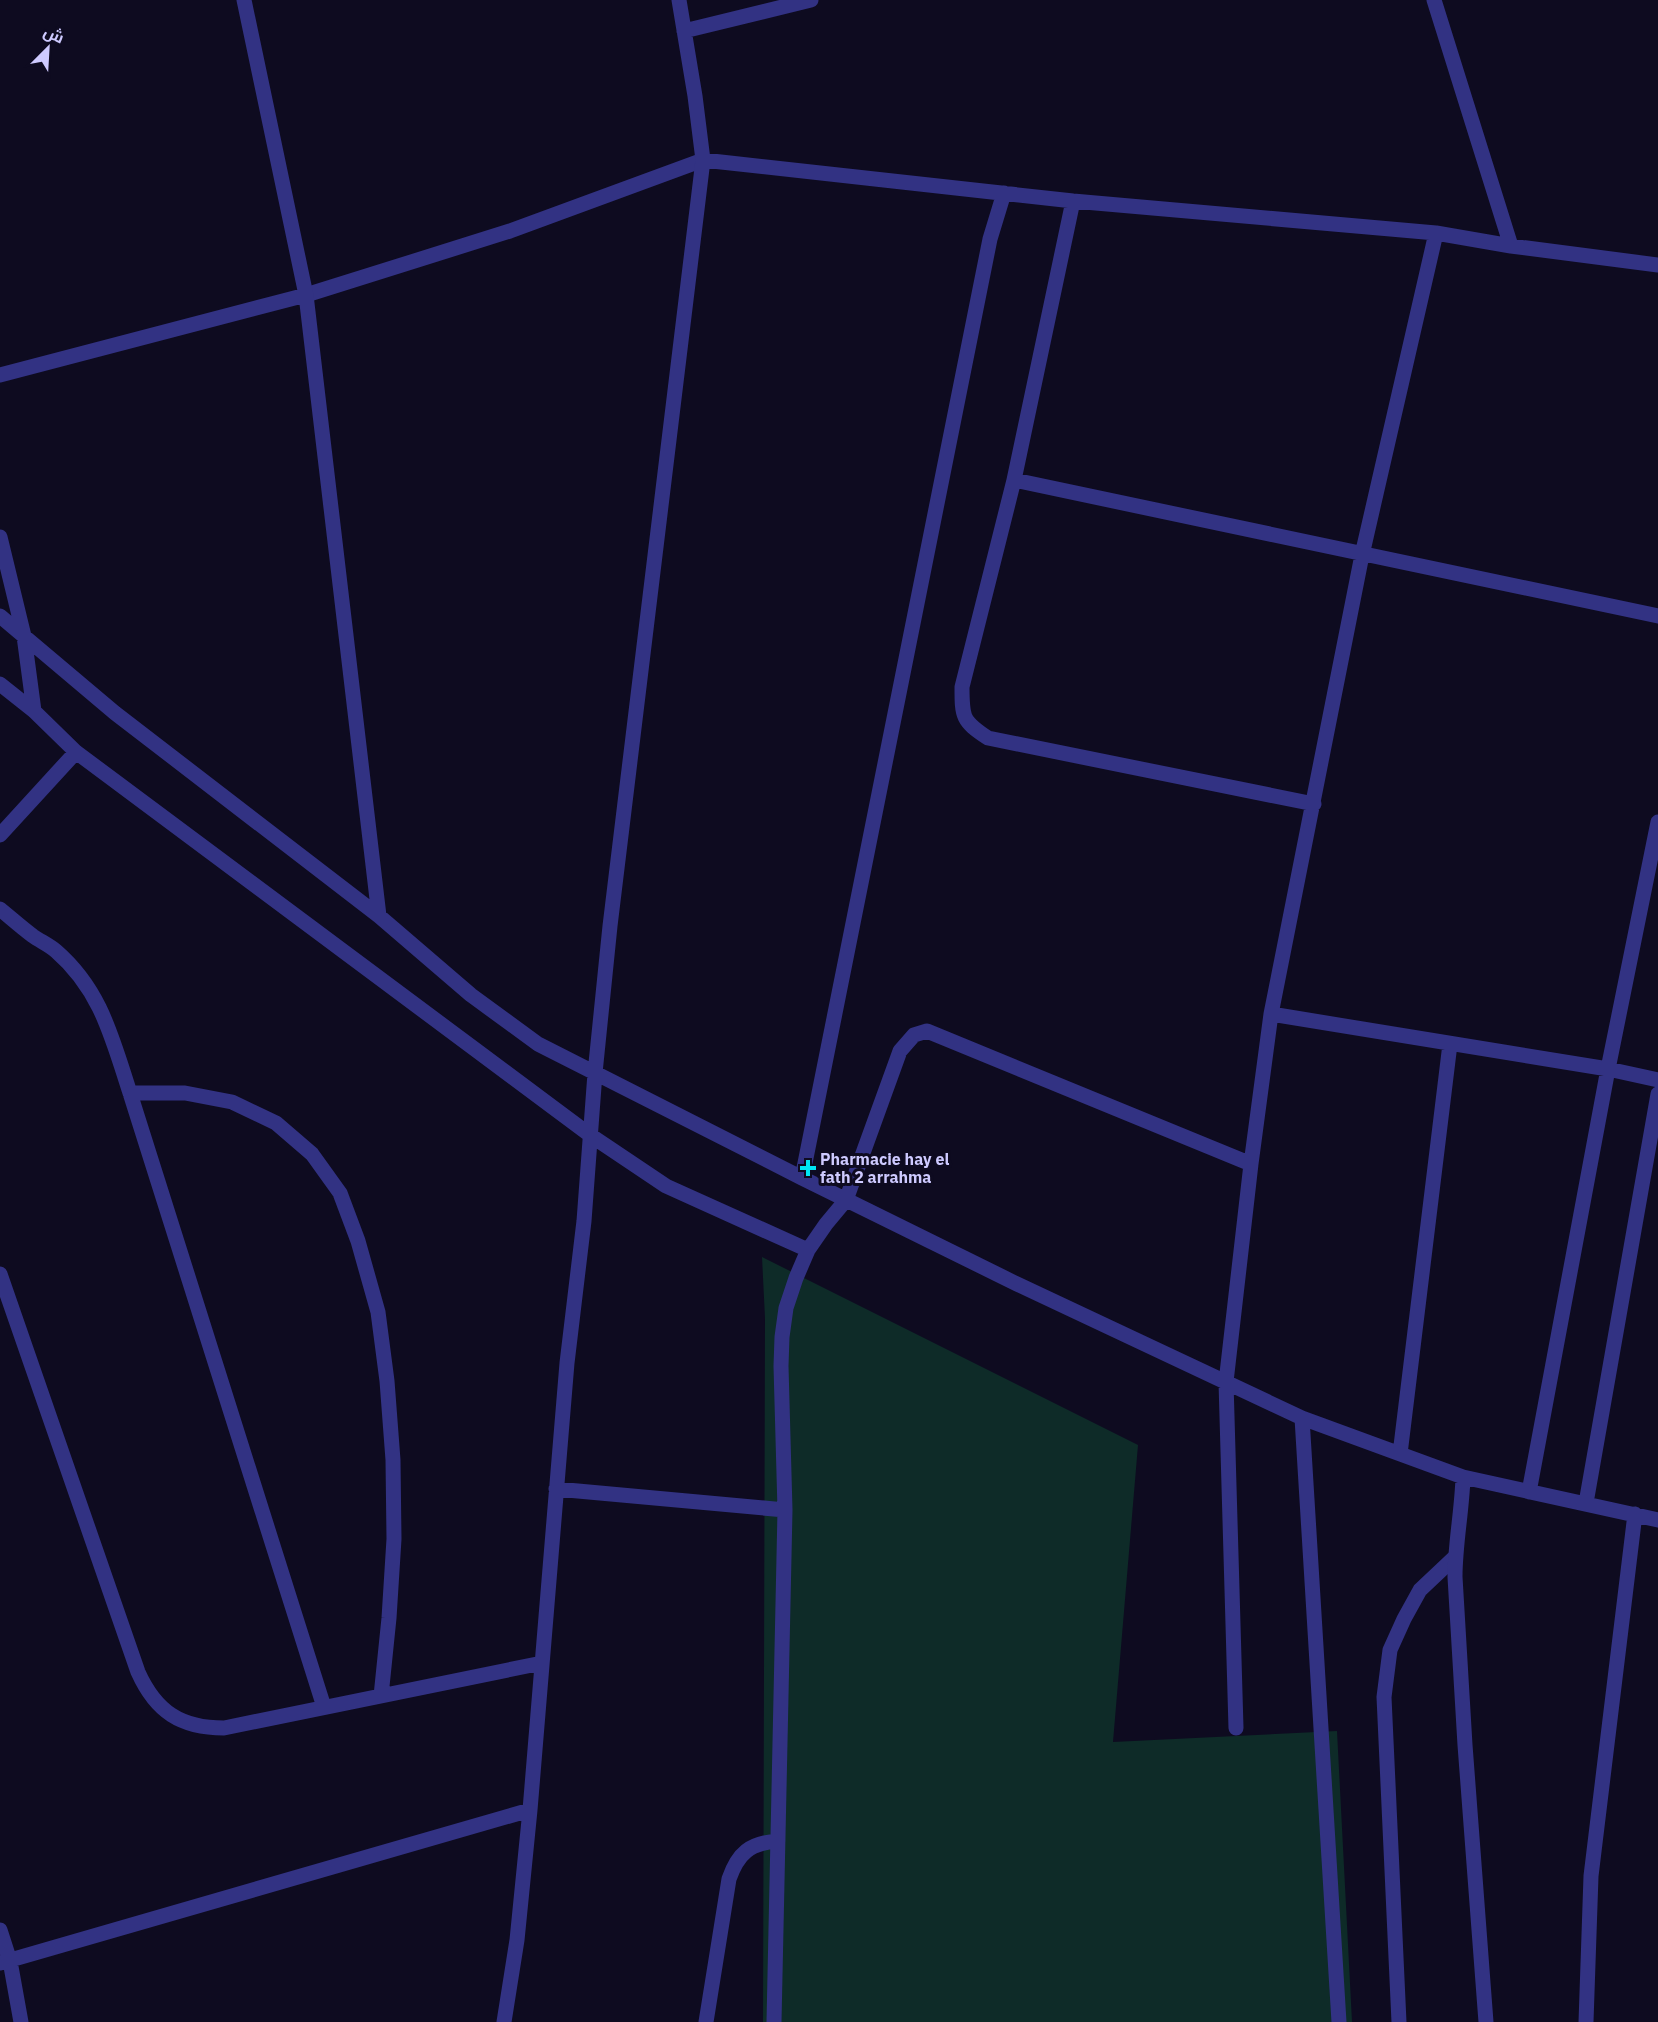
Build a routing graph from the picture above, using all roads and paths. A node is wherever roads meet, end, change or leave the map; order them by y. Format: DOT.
graph roads {
  1 [pos="244,0"];
  2 [pos="679,0"];
  3 [pos="811,0"];
  4 [pos="1434,0"];
  5 [pos="684,31"];
  6 [pos="703,160"];
  7 [pos="1004,194"];
  8 [pos="1073,201"];
  9 [pos="1436,232"];
  10 [pos="1511,246"];
  11 [pos="1658,265"];
  12 [pos="306,295"];
  13 [pos="0,375"];
  14 [pos="1014,480"];
  15 [pos="0,537"];
  16 [pos="1362,555"];
  17 [pos="0,616"];
  18 [pos="1658,616"];
  19 [pos="24,636"];
  20 [pos="0,684"];
  21 [pos="34,711"];
  22 [pos="76,752"];
  23 [pos="1314,804"];
  24 [pos="1658,822"];
  25 [pos="0,835"];
  26 [pos="0,909"];
  27 [pos="379,916"];
  28 [pos="1271,1014"];
  29 [pos="1450,1044"];
  30 [pos="1608,1069"];
  31 [pos="595,1073"];
  32 [pos="1658,1080"];
  33 [pos="130,1093"];
  34 [pos="1658,1094"];
  35 [pos="590,1135"];
  36 [pos="1251,1164"];
  37 [pos="802,1178"];
  38 [pos="846,1200"];
  39 [pos="808,1250"];
  40 [pos="0,1274"];
  41 [pos="1226,1382"];
  42 [pos="1302,1418"];
  43 [pos="1400,1454"];
  44 [pos="1462,1477"];
  45 [pos="556,1489"];
  46 [pos="1530,1492"];
  47 [pos="1586,1503"];
  48 [pos="785,1510"];
  49 [pos="1635,1514"];
  50 [pos="1658,1520"];
  51 [pos="1455,1557"];
  52 [pos="543,1663"];
  53 [pos="381,1696"];
  54 [pos="324,1707"];
  55 [pos="1236,1728"];
  56 [pos="530,1810"];
  57 [pos="778,1841"];
  58 [pos="0,1930"];
  59 [pos="5,1962"];
  60 [pos="21,2022"];
  61 [pos="504,2022"];
  62 [pos="706,2022"];
  63 [pos="774,2022"];
  64 [pos="1339,2022"];
  65 [pos="1399,2022"];
  66 [pos="1486,2022"];
  67 [pos="1586,2022"];
  1 -- 12 [label="street"];
  2 -- 5 [label="street"];
  3 -- 5 [label="street"];
  4 -- 10 [label="street"];
  5 -- 6 [label="street"];
  6 -- 7 [label="street"];
  6 -- 12 [label="street"];
  6 -- 31 [label="street"];
  7 -- 8 [label="street"];
  7 -- 37 [label="street"];
  8 -- 9 [label="street"];
  8 -- 14 [label="street"];
  9 -- 10 [label="street"];
  9 -- 16 [label="street"];
  10 -- 11 [label="street"];
  12 -- 13 [label="street"];
  12 -- 27 [label="street"];
  14 -- 16 [label="street"];
  14 -- 23 [label="street"];
  15 -- 19 [label="street"];
  16 -- 18 [label="street"];
  16 -- 23 [label="street"];
  17 -- 19 [label="street"];
  19 -- 21 [label="street"];
  19 -- 27 [label="street"];
  20 -- 21 [label="street"];
  21 -- 22 [label="street"];
  22 -- 25 [label="street"];
  22 -- 35 [label="street"];
  23 -- 28 [label="street"];
  24 -- 30 [label="street"];
  26 -- 33 [label="street"];
  27 -- 31 [label="street"];
  28 -- 29 [label="street"];
  28 -- 36 [label="street"];
  29 -- 30 [label="street"];
  29 -- 43 [label="street"];
  30 -- 32 [label="street"];
  30 -- 46 [label="street"];
  31 -- 35 [label="street"];
  31 -- 37 [label="street"];
  33 -- 53 [label="street"];
  33 -- 54 [label="street"];
  34 -- 47 [label="street"];
  35 -- 39 [label="street"];
  35 -- 45 [label="street"];
  36 -- 38 [label="street"];
  36 -- 41 [label="street"];
  37 -- 38 [label="street"];
  38 -- 39 [label="street"];
  38 -- 41 [label="street"];
  39 -- 48 [label="street"];
  40 -- 54 [label="street"];
  41 -- 42 [label="street"];
  41 -- 55 [label="street"];
  42 -- 43 [label="street"];
  42 -- 64 [label="street"];
  43 -- 44 [label="street"];
  44 -- 46 [label="street"];
  44 -- 51 [label="street"];
  45 -- 48 [label="street"];
  45 -- 52 [label="street"];
  46 -- 47 [label="street"];
  47 -- 49 [label="street"];
  48 -- 57 [label="street"];
  49 -- 50 [label="street"];
  49 -- 67 [label="street"];
  51 -- 65 [label="street"];
  51 -- 66 [label="street"];
  52 -- 53 [label="street"];
  52 -- 56 [label="street"];
  53 -- 54 [label="street"];
  56 -- 59 [label="street"];
  56 -- 61 [label="street"];
  57 -- 62 [label="street"];
  57 -- 63 [label="street"];
  58 -- 59 [label="street"];
  59 -- 60 [label="street"];
}
